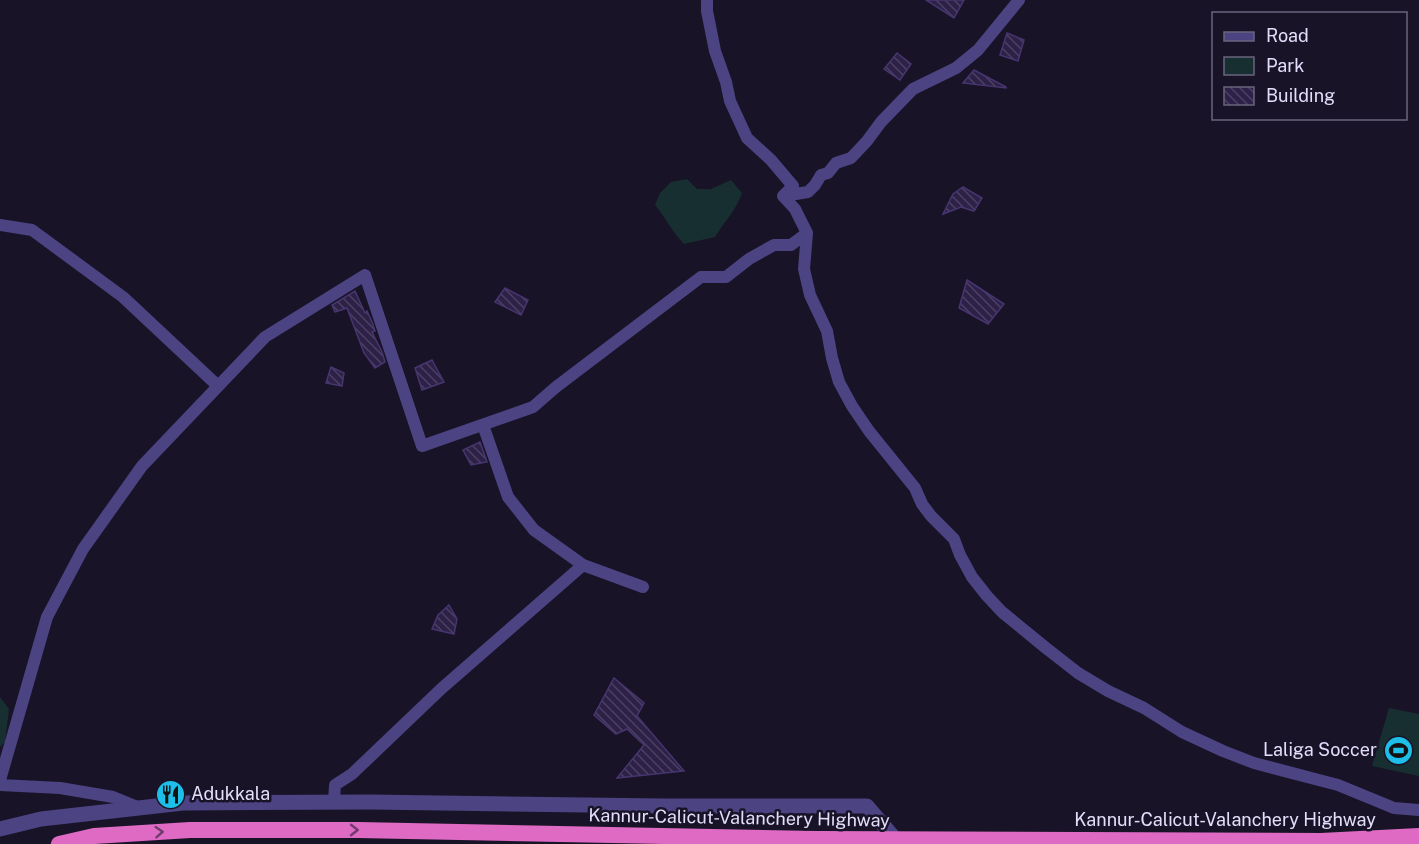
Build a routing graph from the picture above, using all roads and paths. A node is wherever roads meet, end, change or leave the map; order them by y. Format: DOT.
graph roads {
  1 [pos="707,0"];
  2 [pos="1019,0"];
  3 [pos="783,196"];
  4 [pos="0,225"];
  5 [pos="807,233"];
  6 [pos="218,386"];
  7 [pos="483,424"];
  8 [pos="583,565"];
  9 [pos="643,587"];
  10 [pos="0,780"];
  11 [pos="0,785"];
  12 [pos="334,802"];
  13 [pos="140,808"];
  14 [pos="1419,810"];
  15 [pos="0,829"];
  16 [pos="1419,836"];
  17 [pos="897,840"];
  18 [pos="60,844"];
  1 -- 3 [label="street"];
  2 -- 3 [label="street"];
  3 -- 5 [label="street"];
  4 -- 6 [label="street"];
  5 -- 7 [label="street"];
  5 -- 14 [label="street"];
  6 -- 7 [label="street"];
  6 -- 10 [label="street"];
  7 -- 8 [label="street"];
  8 -- 9 [label="street"];
  8 -- 12 [label="street"];
  11 -- 13 [label="street"];
  12 -- 13 [label="street"];
  12 -- 17 [label="street"];
  13 -- 15 [label="street"];
  16 -- 17 [label="highway, Kannur-Calicut-Valanchery Highway"];
  18 -- 17 [label="highway, Kannur-Calicut-Valanchery Highway, one-way"];
}
